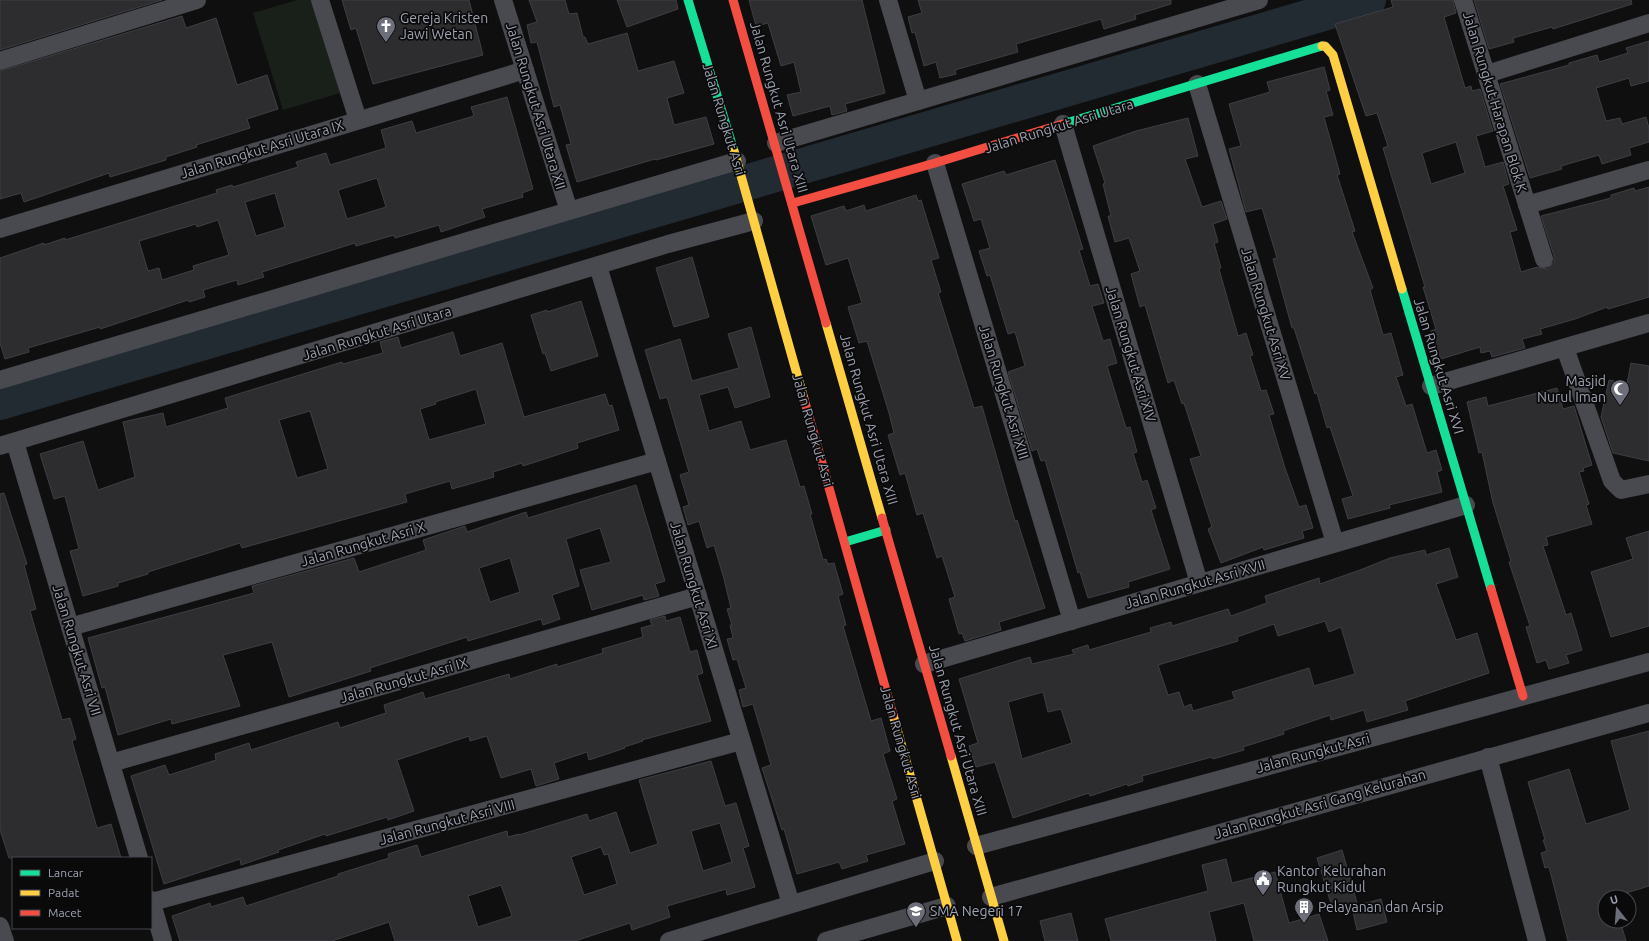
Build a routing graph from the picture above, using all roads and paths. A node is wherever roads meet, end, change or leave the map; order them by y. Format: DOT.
graph roads {
  1 [pos="197,0"];
  2 [pos="320,0"];
  3 [pos="504,0"];
  4 [pos="688,0"];
  5 [pos="733,0"];
  6 [pos="888,0"];
  7 [pos="1258,0"];
  8 [pos="1464,0"];
  9 [pos="1649,23"];
  10 [pos="1325,46"];
  11 [pos="0,61"];
  12 [pos="525,70"];
  13 [pos="1486,74"];
  14 [pos="1198,84"];
  15 [pos="918,101"];
  16 [pos="358,120"];
  17 [pos="1063,124"];
  18 [pos="777,148"];
  19 [pos="935,163"];
  20 [pos="738,165"];
  21 [pos="1649,170"];
  22 [pos="793,203"];
  23 [pos="1527,205"];
  24 [pos="569,211"];
  25 [pos="752,214"];
  26 [pos="0,228"];
  27 [pos="1544,259"];
  28 [pos="598,266"];
  29 [pos="1649,323"];
  30 [pos="1566,348"];
  31 [pos="0,380"];
  32 [pos="1431,386"];
  33 [pos="7,444"];
  34 [pos="657,461"];
  35 [pos="1649,484"];
  36 [pos="1466,505"];
  37 [pos="886,530"];
  38 [pos="845,542"];
  39 [pos="1335,543"];
  40 [pos="1199,583"];
  41 [pos="698,596"];
  42 [pos="1072,621"];
  43 [pos="70,627"];
  44 [pos="1649,662"];
  45 [pos="924,664"];
  46 [pos="1523,696"];
  47 [pos="1649,713"];
  48 [pos="742,741"];
  49 [pos="1488,757"];
  50 [pos="111,763"];
  51 [pos="976,846"];
  52 [pos="138,857"];
  53 [pos="935,861"];
  54 [pos="991,897"];
  55 [pos="152,901"];
  56 [pos="152,904"];
  57 [pos="791,904"];
  58 [pos="947,906"];
  59 [pos="0,926"];
  60 [pos="5,941"];
  61 [pos="163,941"];
  62 [pos="668,941"];
  63 [pos="826,941"];
  64 [pos="958,941"];
  65 [pos="1004,941"];
  66 [pos="1537,941"];
  1 -- 11 [label="street"];
  2 -- 16 [label="street"];
  3 -- 12 [label="street, Jalan Rungkut Asri Utara XII"];
  4 -- 20 [label="street, Jalan Rungkut Asri"];
  5 -- 18 [label="street, Jalan Rungkut Asri Utara XIII"];
  6 -- 15 [label="street"];
  7 -- 15 [label="street"];
  8 -- 13 [label="street, Jalan Rungkut Harapan Blok K"];
  9 -- 13 [label="street"];
  10 -- 14 [label="street, Jalan Rungkut Asri Utara"];
  10 -- 32 [label="street, Jalan Rungkut Asri XVI"];
  12 -- 16 [label="street, Jalan Rungkut Asri Utara IX"];
  12 -- 24 [label="street, Jalan Rungkut Asri Utara XII"];
  13 -- 23 [label="street, Jalan Rungkut Harapan Blok K"];
  14 -- 17 [label="street, Jalan Rungkut Asri Utara"];
  14 -- 39 [label="street, Jalan Rungkut Asri XV"];
  15 -- 18 [label="street"];
  16 -- 26 [label="street, Jalan Rungkut Asri Utara IX"];
  17 -- 19 [label="street, Jalan Rungkut Asri Utara"];
  17 -- 40 [label="street, Jalan Rungkut Asri XIV"];
  18 -- 22 [label="street, Jalan Rungkut Asri Utara XIII"];
  19 -- 22 [label="street, Jalan Rungkut Asri Utara"];
  19 -- 42 [label="street, Jalan Rungkut Asri XIII"];
  20 -- 24 [label="street"];
  20 -- 25 [label="street, Jalan Rungkut Asri"];
  21 -- 23 [label="street, Jalan Rungkut Harapan Blok K"];
  22 -- 37 [label="street, Jalan Rungkut Asri Utara XIII"];
  23 -- 27 [label="street, Jalan Rungkut Harapan Blok K"];
  24 -- 31 [label="street"];
  25 -- 28 [label="street, Jalan Rungkut Asri Utara"];
  25 -- 38 [label="street, Jalan Rungkut Asri"];
  28 -- 33 [label="street, Jalan Rungkut Asri Utara"];
  28 -- 34 [label="street, Jalan Rungkut Asri XI"];
  29 -- 30 [label="street"];
  30 -- 32 [label="street"];
  30 -- 35 [label="street"];
  32 -- 36 [label="street, Jalan Rungkut Asri XVI"];
  33 -- 43 [label="street, Jalan Rungkut Asri VII"];
  34 -- 41 [label="street, Jalan Rungkut Asri XI"];
  34 -- 43 [label="street, Jalan Rungkut Asri X"];
  36 -- 39 [label="street, Jalan Rungkut Asri XVII"];
  36 -- 46 [label="street, Jalan Rungkut Asri XVI"];
  37 -- 38 [label="street"];
  37 -- 45 [label="street, Jalan Rungkut Asri Utara XIII"];
  38 -- 53 [label="street, Jalan Rungkut Asri"];
  39 -- 40 [label="street, Jalan Rungkut Asri XVII"];
  40 -- 42 [label="street, Jalan Rungkut Asri XVII"];
  41 -- 48 [label="street, Jalan Rungkut Asri XI"];
  41 -- 50 [label="street, Jalan Rungkut Asri IX"];
  42 -- 45 [label="street, Jalan Rungkut Asri XVII"];
  43 -- 50 [label="street, Jalan Rungkut Asri VII"];
  44 -- 46 [label="street, Jalan Rungkut Asri"];
  45 -- 51 [label="street, Jalan Rungkut Asri Utara XIII"];
  46 -- 51 [label="street, Jalan Rungkut Asri"];
  47 -- 49 [label="street, Jalan Rungkut Asri Gang Kelurahan"];
  48 -- 55 [label="street, Jalan Rungkut Asri VIII"];
  48 -- 57 [label="street, Jalan Rungkut Asri XI"];
  49 -- 54 [label="street, Jalan Rungkut Asri Gang Kelurahan"];
  49 -- 66 [label="street"];
  50 -- 52 [label="street, Jalan Rungkut Asri VII"];
  51 -- 54 [label="street, Jalan Rungkut Asri Utara XIII"];
  53 -- 57 [label="street"];
  53 -- 58 [label="street, Jalan Rungkut Asri"];
  54 -- 65 [label="street, Jalan Rungkut Asri Utara XIII"];
  56 -- 61 [label="street"];
  57 -- 62 [label="street"];
  58 -- 63 [label="street"];
  58 -- 64 [label="street, Jalan Rungkut Asri"];
  59 -- 60 [label="street"];
}
